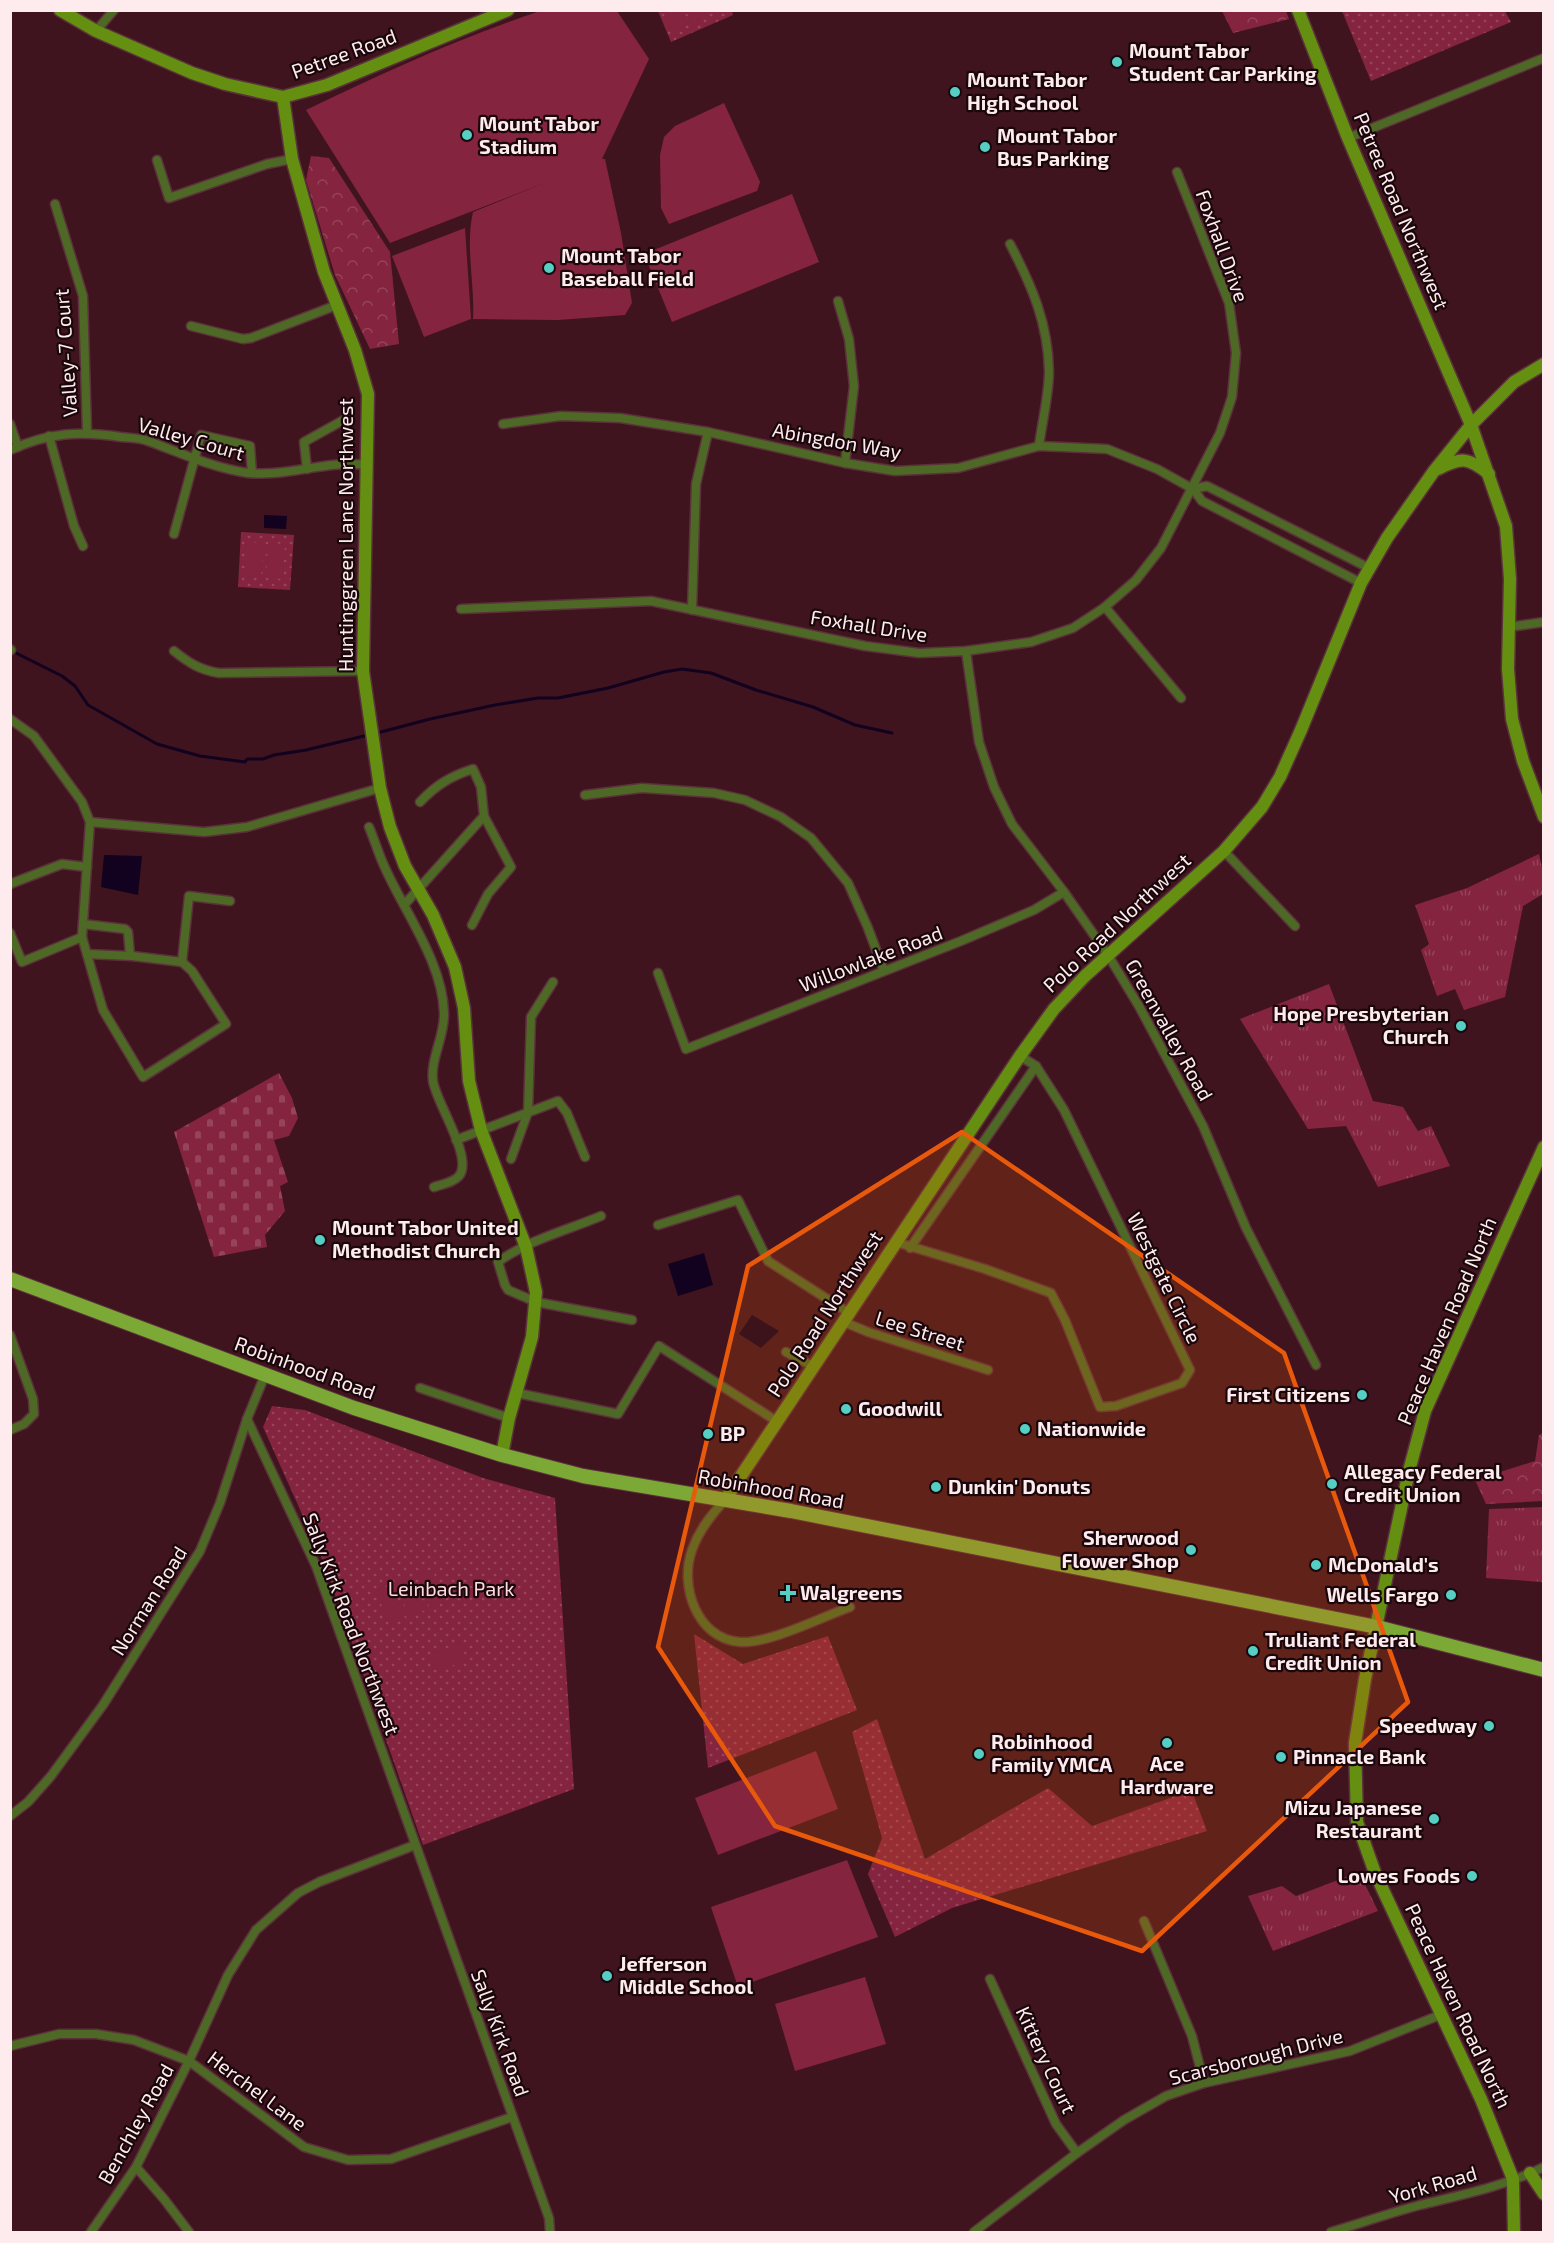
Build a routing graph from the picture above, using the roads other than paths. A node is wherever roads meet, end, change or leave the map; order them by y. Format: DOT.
graph roads {
  1 [pos="60,10"];
  2 [pos="114,10"];
  3 [pos="508,10"];
  4 [pos="1298,10"];
  5 [pos="96,31"];
  6 [pos="1544,58"];
  7 [pos="283,97"];
  8 [pos="1348,138"];
  9 [pos="292,159"];
  10 [pos="157,160"];
  11 [pos="1177,172"];
  12 [pos="55,204"];
  13 [pos="1010,243"];
  14 [pos="838,301"];
  15 [pos="337,305"];
  16 [pos="191,326"];
  17 [pos="1544,364"];
  18 [pos="349,417"];
  19 [pos="10,424"];
  20 [pos="503,424"];
  21 [pos="1471,425"];
  22 [pos="87,432"];
  23 [pos="708,432"];
  24 [pos="49,436"];
  25 [pos="1039,446"];
  26 [pos="14,448"];
  27 [pos="193,460"];
  28 [pos="845,463"];
  29 [pos="366,465"];
  30 [pos="307,469"];
  31 [pos="1434,471"];
  32 [pos="252,473"];
  33 [pos="1490,476"];
  34 [pos="1192,489"];
  35 [pos="174,534"];
  36 [pos="83,546"];
  37 [pos="1368,568"];
  38 [pos="1361,583"];
  39 [pos="1105,607"];
  40 [pos="461,609"];
  41 [pos="692,610"];
  42 [pos="1544,622"];
  43 [pos="1509,627"];
  44 [pos="174,651"];
  45 [pos="966,651"];
  46 [pos="363,671"];
  47 [pos="1181,698"];
  48 [pos="10,719"];
  49 [pos="380,788"];
  50 [pos="585,795"];
  51 [pos="420,802"];
  52 [pos="484,816"];
  53 [pos="1544,817"];
  54 [pos="90,822"];
  55 [pos="369,827"];
  56 [pos="1224,851"];
  57 [pos="87,867"];
  58 [pos="10,884"];
  59 [pos="417,890"];
  60 [pos="1064,892"];
  61 [pos="230,901"];
  62 [pos="404,905"];
  63 [pos="83,924"];
  64 [pos="472,925"];
  65 [pos="1295,926"];
  66 [pos="10,933"];
  67 [pos="82,938"];
  68 [pos="87,954"];
  69 [pos="1108,955"];
  70 [pos="130,956"];
  71 [pos="182,962"];
  72 [pos="884,971"];
  73 [pos="658,973"];
  74 [pos="553,982"];
  75 [pos="1020,1056"];
  76 [pos="1036,1066"];
  77 [pos="528,1112"];
  78 [pos="481,1131"];
  79 [pos="456,1140"];
  80 [pos="1544,1147"];
  81 [pos="585,1158"];
  82 [pos="511,1159"];
  83 [pos="434,1187"];
  84 [pos="601,1216"];
  85 [pos="658,1225"];
  86 [pos="896,1242"];
  87 [pos="526,1247"];
  88 [pos="910,1248"];
  89 [pos="10,1279"];
  90 [pos="536,1302"];
  91 [pos="846,1318"];
  92 [pos="632,1320"];
  93 [pos="10,1335"];
  94 [pos="786,1352"];
  95 [pos="1316,1365"];
  96 [pos="814,1367"];
  97 [pos="988,1370"];
  98 [pos="266,1375"];
  99 [pos="420,1388"];
  100 [pos="517,1393"];
  101 [pos="509,1418"];
  102 [pos="247,1419"];
  103 [pos="778,1422"];
  104 [pos="10,1430"];
  105 [pos="502,1455"];
  106 [pos="724,1500"];
  107 [pos="850,1607"];
  108 [pos="1377,1627"];
  109 [pos="1544,1670"];
  110 [pos="10,1816"];
  111 [pos="415,1845"];
  112 [pos="1144,1921"];
  113 [pos="990,1978"];
  114 [pos="1440,2015"];
  115 [pos="10,2046"];
  116 [pos="189,2061"];
  117 [pos="1204,2083"];
  118 [pos="512,2117"];
  119 [pos="1077,2153"];
  120 [pos="136,2167"];
  121 [pos="1544,2167"];
  122 [pos="1530,2174"];
  123 [pos="1513,2179"];
  124 [pos="1544,2194"];
  125 [pos="91,2232"];
  126 [pos="189,2232"];
  127 [pos="550,2232"];
  128 [pos="974,2232"];
  129 [pos="1331,2232"];
  130 [pos="1514,2232"];
  1 -- 5 [label="street, Petree Road"];
  2 -- 5 [label="street"];
  3 -- 7 [label="street, Petree Road"];
  4 -- 8 [label="street, Petree Road Northwest"];
  5 -- 7 [label="street, Petree Road"];
  6 -- 8 [label="street"];
  7 -- 9 [label="street, Huntinggreen Lane Northwest"];
  8 -- 21 [label="street, Petree Road Northwest"];
  9 -- 10 [label="street"];
  9 -- 15 [label="street, Huntinggreen Lane Northwest"];
  11 -- 34 [label="street, Foxhall Drive"];
  12 -- 22 [label="street, Valley-7 Court"];
  13 -- 25 [label="street"];
  14 -- 28 [label="street"];
  15 -- 16 [label="street"];
  15 -- 29 [label="street, Huntinggreen Lane Northwest"];
  17 -- 21 [label="street, Polo Road Northwest"];
  18 -- 30 [label="street"];
  19 -- 26 [label="street"];
  20 -- 23 [label="street, Abingdon Way"];
  21 -- 31 [label="street, Polo Road Northwest"];
  21 -- 33 [label="street"];
  22 -- 24 [label="street, Valley Court"];
  22 -- 27 [label="street, Valley Court"];
  23 -- 28 [label="street, Abingdon Way"];
  23 -- 41 [label="street"];
  24 -- 26 [label="street, Valley Court"];
  24 -- 36 [label="street"];
  25 -- 28 [label="street, Abingdon Way"];
  25 -- 34 [label="street, Abingdon Way"];
  27 -- 32 [label="street, Valley Court"];
  27 -- 32 [label="street"];
  27 -- 35 [label="street"];
  29 -- 30 [label="street, Valley Court"];
  29 -- 46 [label="street, Huntinggreen Lane Northwest"];
  30 -- 32 [label="street, Valley Court"];
  31 -- 33 [label="street"];
  31 -- 37 [label="street, Polo Road Northwest"];
  33 -- 43 [label="street"];
  34 -- 37 [label="street, Abingdon Way"];
  34 -- 38 [label="street, Abingdon Way"];
  34 -- 39 [label="street, Foxhall Drive"];
  37 -- 38 [label="street, Polo Road Northwest"];
  38 -- 56 [label="street, Polo Road Northwest"];
  39 -- 45 [label="street, Foxhall Drive"];
  39 -- 47 [label="street"];
  40 -- 41 [label="street, Foxhall Drive"];
  41 -- 45 [label="street, Foxhall Drive"];
  42 -- 43 [label="street"];
  43 -- 53 [label="street"];
  44 -- 46 [label="street"];
  45 -- 60 [label="street, Greenvalley Road"];
  46 -- 49 [label="street, Huntinggreen Lane Northwest"];
  48 -- 54 [label="street"];
  49 -- 54 [label="street"];
  49 -- 59 [label="street, Huntinggreen Lane Northwest"];
  50 -- 72 [label="street"];
  51 -- 52 [label="street"];
  52 -- 59 [label="street"];
  52 -- 64 [label="street"];
  54 -- 57 [label="street"];
  55 -- 62 [label="street"];
  56 -- 65 [label="street"];
  56 -- 69 [label="street, Polo Road Northwest"];
  57 -- 58 [label="street"];
  57 -- 63 [label="street"];
  59 -- 62 [label="street"];
  59 -- 78 [label="street, Huntinggreen Lane Northwest"];
  60 -- 69 [label="street, Greenvalley Road"];
  60 -- 72 [label="street, Willowlake Road"];
  61 -- 71 [label="street"];
  62 -- 79 [label="street"];
  63 -- 67 [label="street"];
  63 -- 70 [label="street"];
  66 -- 67 [label="street"];
  67 -- 68 [label="street"];
  68 -- 70 [label="street"];
  68 -- 71 [label="street"];
  69 -- 75 [label="street, Polo Road Northwest"];
  69 -- 95 [label="street, Greenvalley Road"];
  70 -- 71 [label="street"];
  72 -- 73 [label="street, Willowlake Road"];
  74 -- 77 [label="street"];
  75 -- 76 [label="street"];
  75 -- 86 [label="street, Polo Road Northwest"];
  76 -- 88 [label="street"];
  76 -- 88 [label="street, Westgate Circle"];
  77 -- 78 [label="street"];
  77 -- 81 [label="street"];
  77 -- 82 [label="street"];
  78 -- 79 [label="street"];
  78 -- 87 [label="street, Huntinggreen Lane Northwest"];
  79 -- 83 [label="street"];
  80 -- 108 [label="street, Peace Haven Road North"];
  84 -- 87 [label="street"];
  85 -- 91 [label="street, Lee Street"];
  86 -- 88 [label="street, Westgate Circle"];
  86 -- 91 [label="street, Polo Road Northwest"];
  87 -- 90 [label="street, Huntinggreen Lane Northwest"];
  87 -- 90 [label="street"];
  89 -- 98 [label="main road, Robinhood Road"];
  90 -- 92 [label="street"];
  90 -- 100 [label="street, Huntinggreen Lane Northwest"];
  91 -- 96 [label="street, Polo Road Northwest"];
  91 -- 97 [label="street, Lee Street"];
  93 -- 104 [label="street"];
  94 -- 96 [label="street"];
  96 -- 103 [label="street, Polo Road Northwest"];
  98 -- 102 [label="street, Norman Road"];
  98 -- 105 [label="main road, Robinhood Road"];
  99 -- 101 [label="street"];
  100 -- 101 [label="street, Huntinggreen Lane Northwest"];
  100 -- 103 [label="street"];
  101 -- 105 [label="street, Huntinggreen Lane Northwest"];
  102 -- 110 [label="street, Norman Road"];
  102 -- 111 [label="street, Sally Kirk Road Northwest"];
  103 -- 106 [label="street, Polo Road Northwest"];
  105 -- 106 [label="main road, Robinhood Road"];
  106 -- 107 [label="street"];
  106 -- 108 [label="main road, Robinhood Road"];
  108 -- 109 [label="main road, Robinhood Road"];
  108 -- 114 [label="street, Peace Haven Road North"];
  111 -- 116 [label="street, Benchley Road"];
  111 -- 118 [label="street, Sally Kirk Road"];
  112 -- 117 [label="street"];
  113 -- 119 [label="street, Kittery Court"];
  114 -- 117 [label="street, Scarsborough Drive"];
  114 -- 123 [label="street, Peace Haven Road North"];
  115 -- 116 [label="street, Herchel Lane"];
  116 -- 118 [label="street, Herchel Lane"];
  116 -- 120 [label="street, Benchley Road"];
  117 -- 119 [label="street, Scarsborough Drive"];
  118 -- 127 [label="street, Sally Kirk Road"];
  119 -- 128 [label="street, Scarsborough Drive"];
  120 -- 125 [label="street, Benchley Road"];
  120 -- 126 [label="street"];
  121 -- 122 [label="street, York Road"];
  122 -- 123 [label="street, York Road"];
  122 -- 124 [label="street"];
  123 -- 129 [label="street, York Road"];
  123 -- 130 [label="street, Peace Haven Road North"];
}
